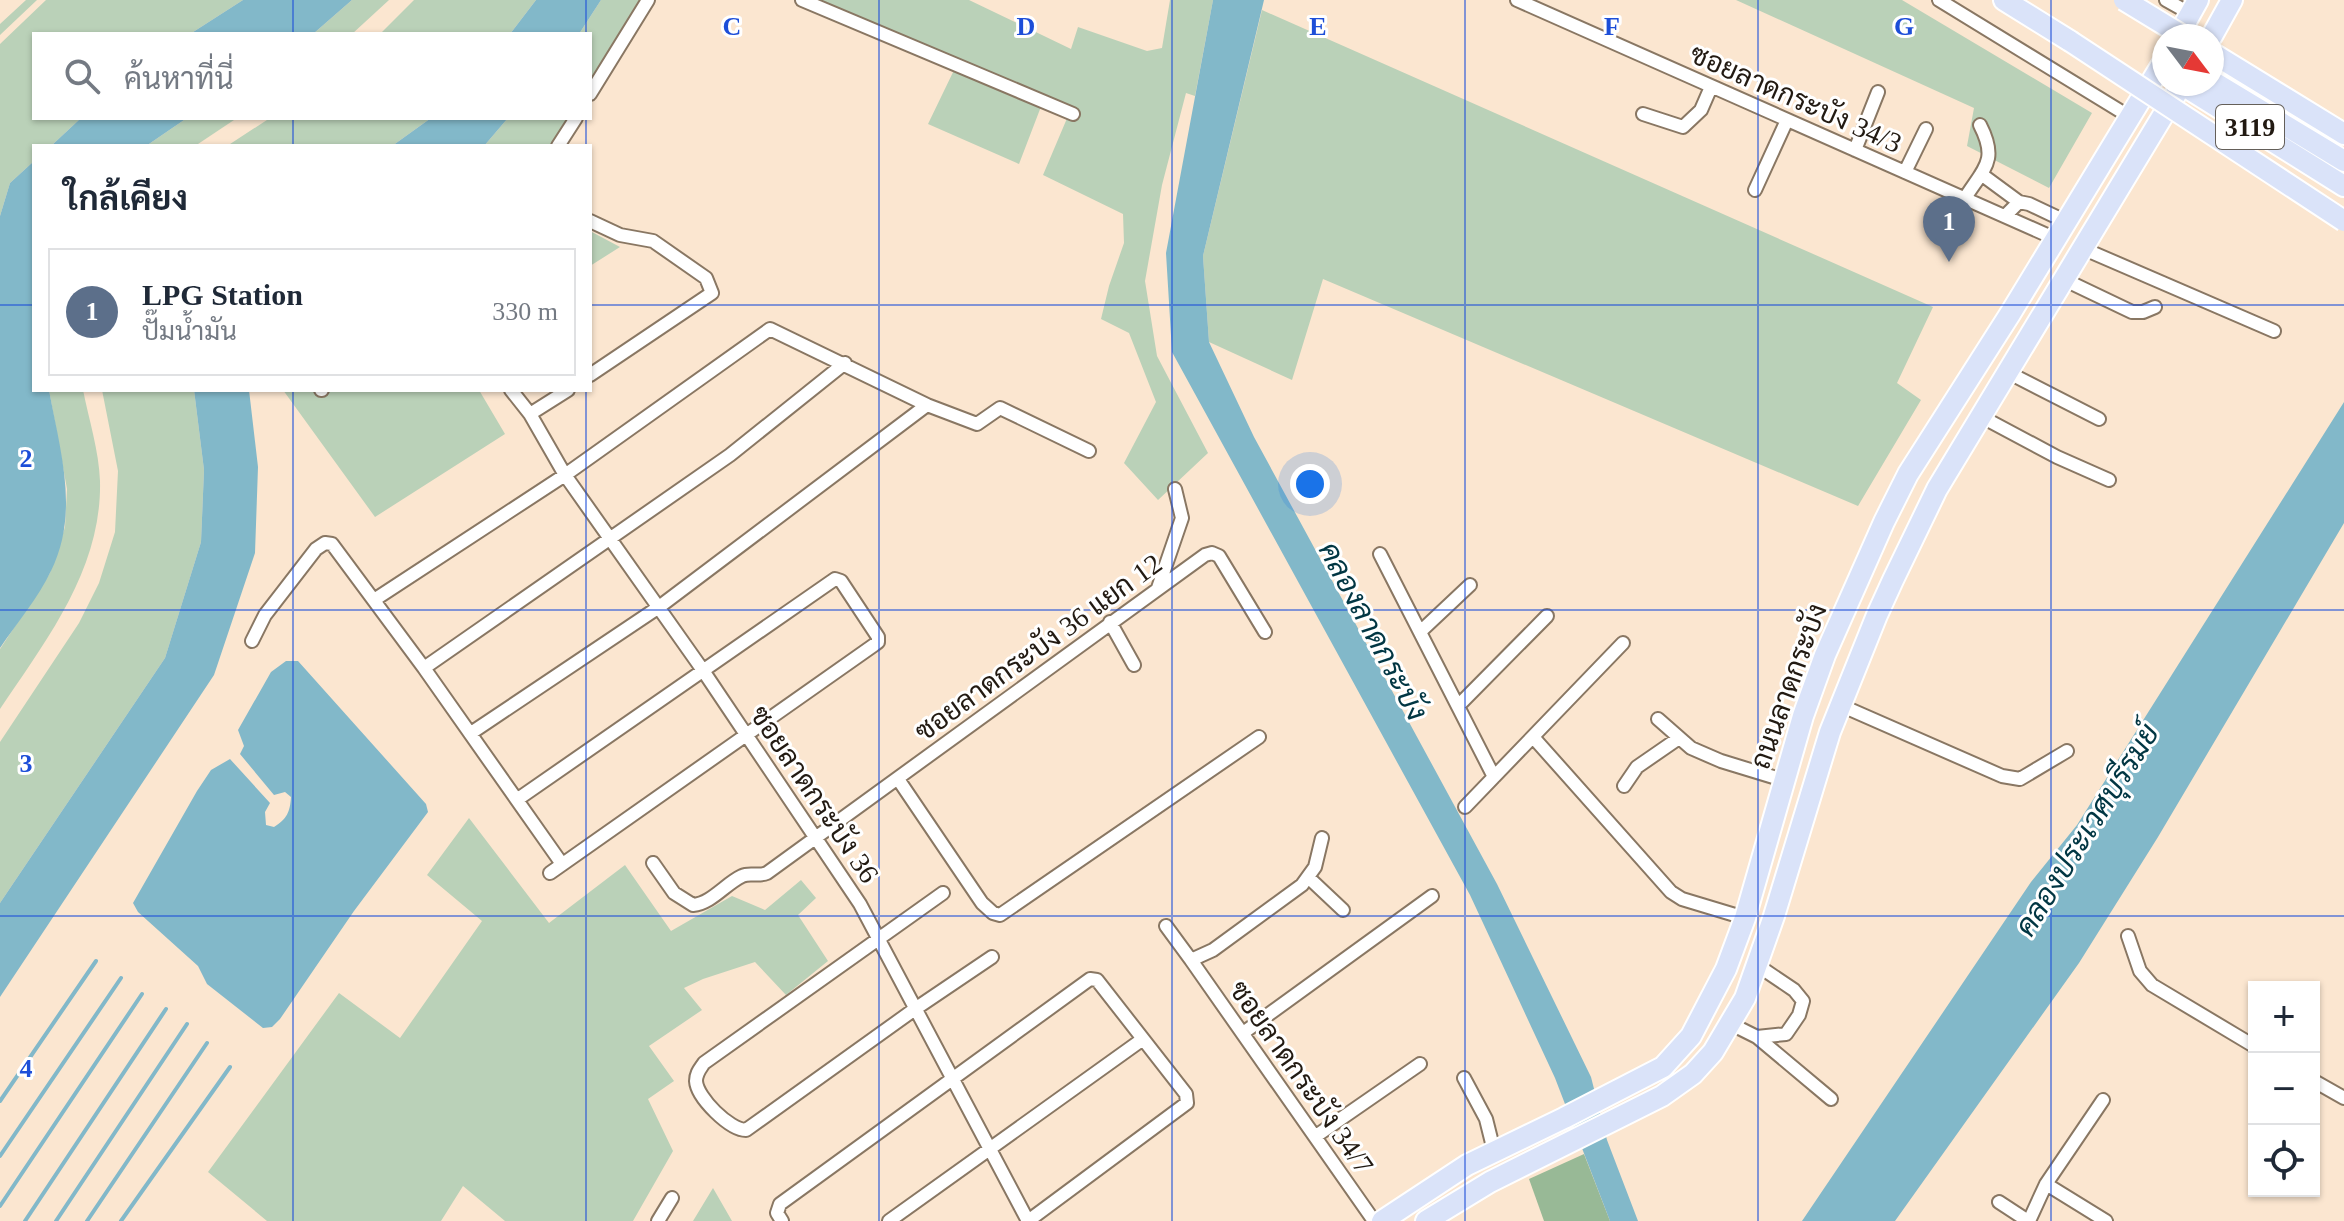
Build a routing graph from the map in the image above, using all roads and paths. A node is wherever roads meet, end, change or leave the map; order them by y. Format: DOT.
graph roads {
  1 [pos="648,0"];
  2 [pos="802,0"];
  3 [pos="1517,0"];
  4 [pos="1939,0"];
  5 [pos="2004,0"];
  6 [pos="2124,0"];
  7 [pos="2166,0"];
  8 [pos="2232,0"];
  9 [pos="2194,7"];
  10 [pos="2162,24"];
  11 [pos="2219,24"];
  12 [pos="2224,60"];
  13 [pos="2152,83"];
  14 [pos="1711,87"];
  15 [pos="2224,88"];
  16 [pos="592,91"];
  17 [pos="1878,92"];
  18 [pos="2175,96"];
  19 [pos="2201,96"];
  20 [pos="1073,114"];
  21 [pos="1643,114"];
  22 [pos="2130,117"];
  23 [pos="575,120"];
  24 [pos="1787,120"];
  25 [pos="1980,125"];
  26 [pos="1926,129"];
  27 [pos="2344,134"];
  28 [pos="559,144"];
  29 [pos="1855,150"];
  30 [pos="2336,156"];
  31 [pos="1905,172"];
  32 [pos="1981,174"];
  33 [pos="2344,186"];
  34 [pos="1755,190"];
  35 [pos="1965,198"];
  36 [pos="2019,202"];
  37 [pos="2005,216"];
  38 [pos="2344,221"];
  39 [pos="592,222"];
  40 [pos="2061,230"];
  41 [pos="2084,249"];
  42 [pos="2065,280"];
  43 [pos="2155,307"];
  44 [pos="2274,331"];
  45 [pos="845,363"];
  46 [pos="2009,373"];
  47 [pos="592,374"];
  48 [pos="513,392"];
  49 [pos="565,392"];
  50 [pos="927,405"];
  51 [pos="530,414"];
  52 [pos="1982,417"];
  53 [pos="2099,419"];
  54 [pos="1089,451"];
  55 [pos="1908,474"];
  56 [pos="565,475"];
  57 [pos="2109,480"];
  58 [pos="1175,489"];
  59 [pos="1937,489"];
  60 [pos="611,540"];
  61 [pos="1380,554"];
  62 [pos="1470,585"];
  63 [pos="1158,588"];
  64 [pos="374,600"];
  65 [pos="659,607"];
  66 [pos="1547,616"];
  67 [pos="1110,622"];
  68 [pos="1265,632"];
  69 [pos="1420,632"];
  70 [pos="252,641"];
  71 [pos="1623,643"];
  72 [pos="1134,665"];
  73 [pos="424,668"];
  74 [pos="702,669"];
  75 [pos="1840,705"];
  76 [pos="1458,706"];
  77 [pos="1658,719"];
  78 [pos="471,733"];
  79 [pos="747,735"];
  80 [pos="1259,737"];
  81 [pos="1533,737"];
  82 [pos="1679,738"];
  83 [pos="2067,751"];
  84 [pos="1494,777"];
  85 [pos="898,779"];
  86 [pos="1783,780"];
  87 [pos="1624,786"];
  88 [pos="518,799"];
  89 [pos="1465,807"];
  90 [pos="815,837"];
  91 [pos="1322,838"];
  92 [pos="653,863"];
  93 [pos="562,864"];
  94 [pos="550,873"];
  95 [pos="1309,878"];
  96 [pos="943,893"];
  97 [pos="1432,896"];
  98 [pos="1343,910"];
  99 [pos="1745,918"];
  100 [pos="1166,926"];
  101 [pos="2128,936"];
  102 [pos="878,939"];
  103 [pos="992,957"];
  104 [pos="1191,960"];
  105 [pos="1757,965"];
  106 [pos="915,1009"];
  107 [pos="1731,1024"];
  108 [pos="1243,1033"];
  109 [pos="1757,1037"];
  110 [pos="1143,1039"];
  111 [pos="2248,1042"];
  112 [pos="1420,1064"];
  113 [pos="1464,1078"];
  114 [pos="953,1079"];
  115 [pos="2320,1084"];
  116 [pos="2344,1098"];
  117 [pos="1831,1099"];
  118 [pos="2103,1100"];
  119 [pos="1316,1136"];
  120 [pos="1501,1148"];
  121 [pos="991,1149"];
  122 [pos="2046,1184"];
  123 [pos="672,1198"];
  124 [pos="1999,1202"];
  125 [pos="780,1217"];
  126 [pos="658,1221"];
  127 [pos="889,1221"];
  128 [pos="1028,1221"];
  129 [pos="1374,1221"];
  130 [pos="1382,1221"];
  131 [pos="1426,1221"];
  132 [pos="2029,1221"];
  133 [pos="2106,1221"];
  1 -- 16 [label="street"];
  2 -- 20 [label="street"];
  3 -- 14 [label="street, ซอยลาดกระบัง 34/3"];
  4 -- 22 [label="street"];
  5 -- 38 [label="main road, bridge"];
  6 -- 10 [label="main road, bridge"];
  7 -- 9 [label="street"];
  8 -- 11 [label="main road"];
  12 -- 27 [label="main road"];
  13 -- 22 [label="main road, ถนนลาดกระบัง"];
  14 -- 21 [label="street"];
  14 -- 24 [label="street, ซอยลาดกระบัง 34/3"];
  15 -- 30 [label="main road, 3119"];
  17 -- 29 [label="street"];
  18 -- 41 [label="main road, ถนนลาดกระบัง"];
  19 -- 33 [label="main road, 3119"];
  22 -- 40 [label="main road, ถนนลาดกระบัง"];
  23 -- 28 [label="street"];
  24 -- 29 [label="street, ซอยลาดกระบัง 34/3"];
  24 -- 34 [label="street"];
  25 -- 32 [label="street"];
  26 -- 31 [label="street"];
  29 -- 31 [label="street, ซอยลาดกระบัง 34/3"];
  31 -- 35 [label="street, ซอยลาดกระบัง 34/3"];
  32 -- 35 [label="street"];
  32 -- 36 [label="street"];
  35 -- 37 [label="street, ซอยลาดกระบัง 34/3"];
  36 -- 37 [label="street"];
  36 -- 40 [label="street"];
  37 -- 40 [label="street, ซอยลาดกระบัง 34/3"];
  39 -- 47 [label="street"];
  40 -- 55 [label="main road, ถนนลาดกระบัง"];
  41 -- 42 [label="main road, ถนนลาดกระบัง"];
  41 -- 44 [label="street"];
  42 -- 43 [label="street"];
  42 -- 46 [label="main road, ถนนลาดกระบัง"];
  45 -- 50 [label="street"];
  45 -- 56 [label="street"];
  45 -- 60 [label="street"];
  46 -- 52 [label="main road, ถนนลาดกระบัง"];
  46 -- 53 [label="street"];
  48 -- 51 [label="street, ซอยลาดกระบัง 36"];
  49 -- 51 [label="street"];
  50 -- 54 [label="street"];
  50 -- 65 [label="street"];
  51 -- 56 [label="street, ซอยลาดกระบัง 36"];
  52 -- 57 [label="street"];
  52 -- 59 [label="main road, ถนนลาดกระบัง"];
  55 -- 59 [label="main road"];
  55 -- 86 [label="main road, ถนนลาดกระบัง"];
  56 -- 60 [label="street, ซอยลาดกระบัง 36"];
  56 -- 64 [label="street"];
  58 -- 63 [label="street"];
  59 -- 75 [label="main road, ถนนลาดกระบัง"];
  60 -- 65 [label="street, ซอยลาดกระบัง 36"];
  60 -- 73 [label="street"];
  61 -- 69 [label="street"];
  62 -- 69 [label="street"];
  63 -- 67 [label="street, ซอยลาดกระบัง 36 แยก 12"];
  63 -- 68 [label="street, ซอยลาดกระบัง 36 แยก 12"];
  64 -- 70 [label="street"];
  64 -- 73 [label="street"];
  65 -- 74 [label="street, ซอยลาดกระบัง 36"];
  65 -- 78 [label="street"];
  66 -- 76 [label="street"];
  67 -- 72 [label="street"];
  67 -- 85 [label="street, ซอยลาดกระบัง 36 แยก 12"];
  69 -- 76 [label="street"];
  71 -- 81 [label="street"];
  73 -- 78 [label="street"];
  74 -- 79 [label="street, ซอยลาดกระบัง 36"];
  74 -- 79 [label="street"];
  74 -- 88 [label="street"];
  75 -- 83 [label="street"];
  75 -- 105 [label="main road, ถนนลาดกระบัง"];
  76 -- 84 [label="street"];
  77 -- 82 [label="street"];
  78 -- 88 [label="street"];
  79 -- 90 [label="street, ซอยลาดกระบัง 36"];
  79 -- 93 [label="street"];
  80 -- 85 [label="street"];
  81 -- 84 [label="street"];
  81 -- 99 [label="street"];
  82 -- 86 [label="street"];
  82 -- 87 [label="street"];
  84 -- 89 [label="street"];
  85 -- 90 [label="street, ซอยลาดกระบัง 36 แยก 12"];
  86 -- 99 [label="main road, ถนนลาดกระบัง"];
  88 -- 93 [label="street"];
  90 -- 92 [label="street, ซอยลาดกระบัง 36 แยก 12"];
  90 -- 102 [label="street, ซอยลาดกระบัง 36"];
  91 -- 95 [label="street"];
  93 -- 94 [label="street"];
  95 -- 98 [label="street"];
  95 -- 104 [label="street, ซอยลาดกระบัง 34/7"];
  96 -- 102 [label="street"];
  97 -- 108 [label="street"];
  99 -- 120 [label="main road, ถนนลาดกระบัง"];
  100 -- 104 [label="street, ซอยลาดกระบัง 34/7"];
  101 -- 111 [label="street"];
  102 -- 106 [label="street, ซอยลาดกระบัง 36"];
  102 -- 106 [label="street"];
  103 -- 106 [label="street"];
  104 -- 108 [label="street, ซอยลาดกระบัง 34/7"];
  105 -- 107 [label="main road, ถนนลาดกระบัง"];
  105 -- 109 [label="street"];
  106 -- 114 [label="street, ซอยลาดกระบัง 36"];
  107 -- 109 [label="street"];
  107 -- 131 [label="main road, ถนนลาดกระบัง"];
  108 -- 119 [label="street, ซอยลาดกระบัง 34/7"];
  109 -- 117 [label="street"];
  110 -- 114 [label="street"];
  110 -- 121 [label="street"];
  110 -- 128 [label="street"];
  112 -- 119 [label="street"];
  113 -- 120 [label="street"];
  114 -- 121 [label="street, ซอยลาดกระบัง 36"];
  114 -- 125 [label="street"];
  115 -- 116 [label="street"];
  118 -- 122 [label="street"];
  119 -- 129 [label="street, ซอยลาดกระบัง 34/7"];
  120 -- 130 [label="main road, ถนนลาดกระบัง"];
  121 -- 127 [label="street"];
  121 -- 128 [label="street, ซอยลาดกระบัง 36"];
  122 -- 132 [label="street"];
  122 -- 133 [label="street"];
  123 -- 126 [label="street"];
  124 -- 132 [label="street"];
}
